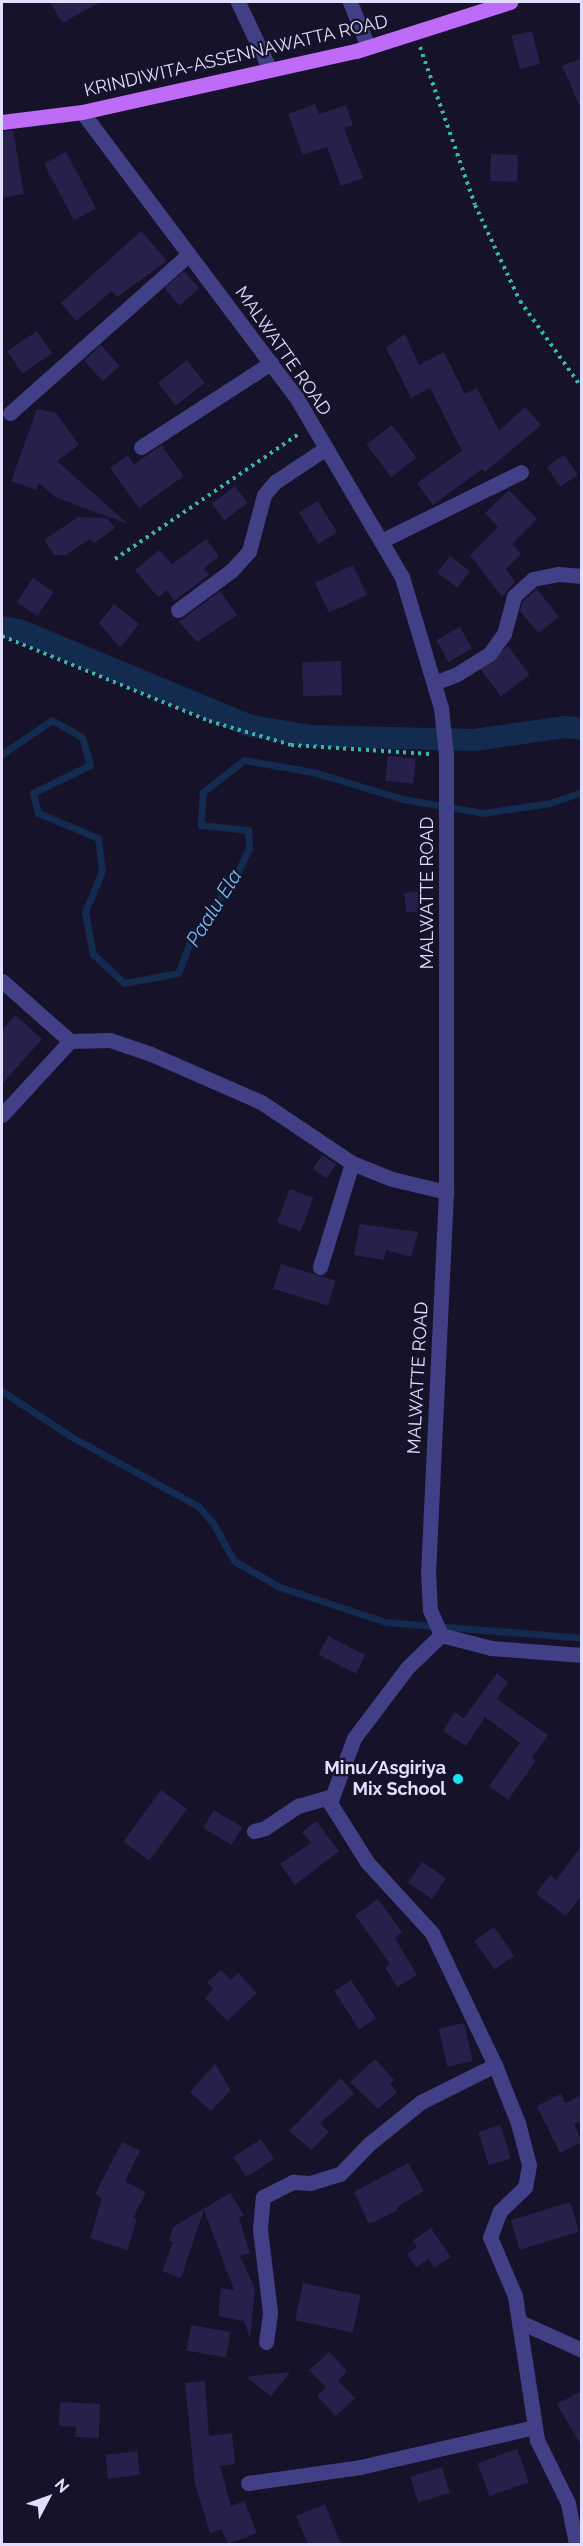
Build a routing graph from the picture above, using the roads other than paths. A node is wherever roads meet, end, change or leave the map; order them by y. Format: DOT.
graph roads {
  1 [pos="238,2"];
  2 [pos="350,2"];
  3 [pos="510,2"];
  4 [pos="368,47"];
  5 [pos="270,70"];
  6 [pos="82,112"];
  7 [pos="2,122"];
  8 [pos="189,254"];
  9 [pos="271,363"];
  10 [pos="10,413"];
  11 [pos="141,447"];
  12 [pos="326,448"];
  13 [pos="521,472"];
  14 [pos="381,541"];
  15 [pos="582,576"];
  16 [pos="178,610"];
  17 [pos="434,683"];
  18 [pos="2,981"];
  19 [pos="70,1041"];
  20 [pos="2,1115"];
  21 [pos="352,1162"];
  22 [pos="446,1192"];
  23 [pos="320,1267"];
  24 [pos="441,1635"];
  25 [pos="582,1655"];
  26 [pos="333,1796"];
  27 [pos="254,1831"];
  28 [pos="495,2065"];
  29 [pos="520,2322"];
  30 [pos="266,2342"];
  31 [pos="582,2350"];
  32 [pos="534,2427"];
  33 [pos="248,2482"];
  34 [pos="576,2544"];
  1 -- 5 [label="street"];
  2 -- 4 [label="street"];
  3 -- 4 [label="main road, KRINDIWITA-ASSENNAWATTA ROAD"];
  4 -- 5 [label="main road, KRINDIWITA-ASSENNAWATTA ROAD"];
  5 -- 6 [label="main road, KRINDIWITA-ASSENNAWATTA ROAD"];
  6 -- 7 [label="main road, KRINDIWITA-ASSENNAWATTA ROAD"];
  6 -- 8 [label="street, MALWATTE ROAD"];
  8 -- 9 [label="street, MALWATTE ROAD"];
  8 -- 10 [label="street"];
  9 -- 11 [label="street"];
  9 -- 12 [label="street, MALWATTE ROAD"];
  12 -- 14 [label="street, MALWATTE ROAD"];
  12 -- 16 [label="street"];
  13 -- 14 [label="street"];
  14 -- 17 [label="street, MALWATTE ROAD"];
  15 -- 17 [label="street"];
  17 -- 22 [label="street, MALWATTE ROAD"];
  18 -- 19 [label="street"];
  19 -- 20 [label="street"];
  19 -- 21 [label="street"];
  21 -- 22 [label="street"];
  21 -- 23 [label="street"];
  22 -- 24 [label="street, MALWATTE ROAD"];
  24 -- 25 [label="street"];
  24 -- 26 [label="street"];
  26 -- 27 [label="street"];
  26 -- 28 [label="street"];
  28 -- 29 [label="street"];
  28 -- 30 [label="street"];
  29 -- 31 [label="street"];
  29 -- 32 [label="street"];
  32 -- 33 [label="street"];
  32 -- 34 [label="street"];
}
